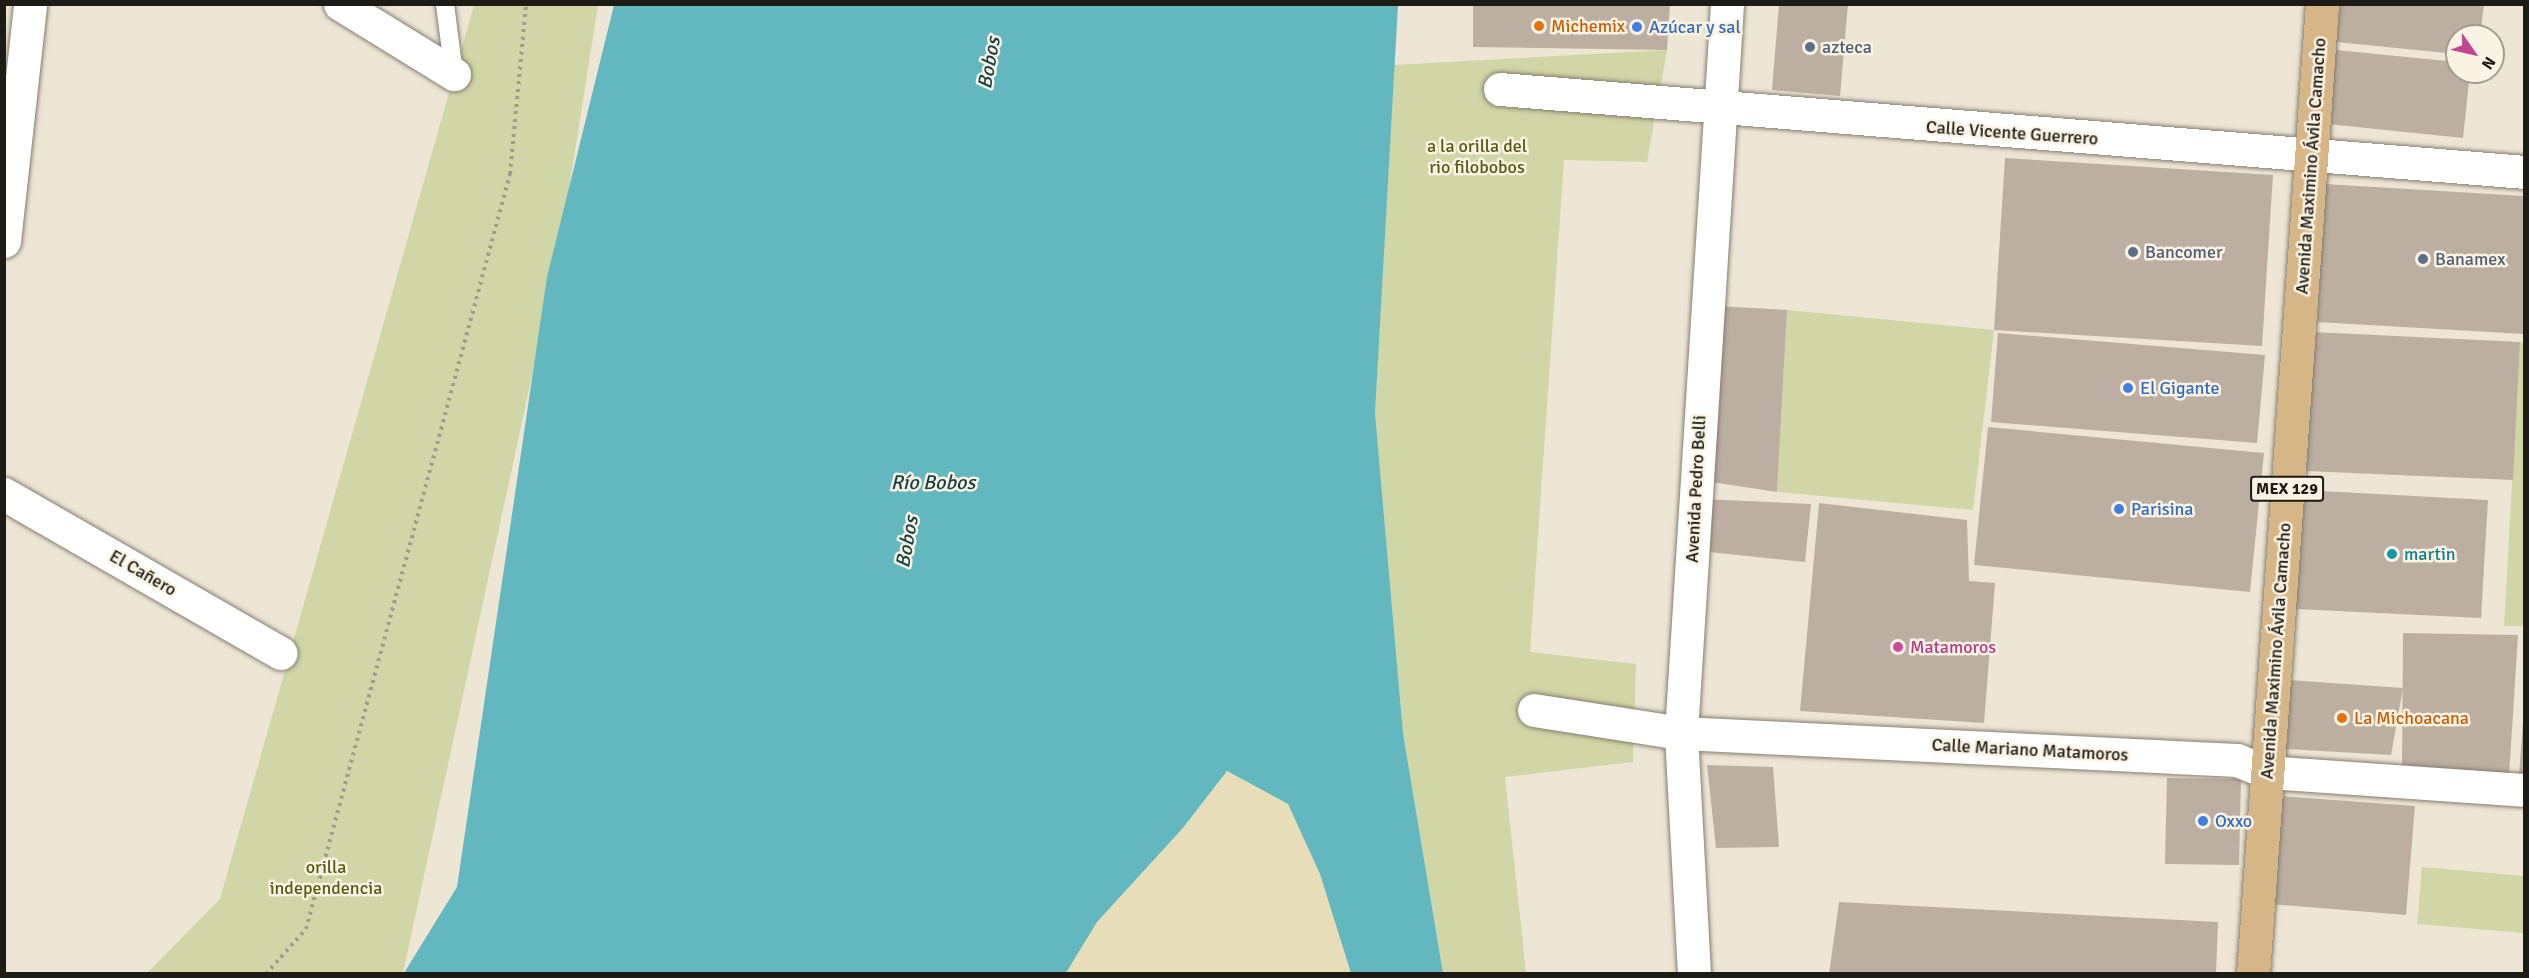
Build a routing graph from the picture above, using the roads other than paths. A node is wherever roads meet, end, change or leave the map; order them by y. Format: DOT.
graph roads {
  1 [pos="30,4"];
  2 [pos="340,4"];
  3 [pos="445,4"];
  4 [pos="1727,4"];
  5 [pos="2322,4"];
  6 [pos="454,74"];
  7 [pos="1500,89"];
  8 [pos="1719,110"];
  9 [pos="2311,156"];
  10 [pos="2524,172"];
  11 [pos="4,241"];
  12 [pos="4,494"];
  13 [pos="281,653"];
  14 [pos="1534,710"];
  15 [pos="1681,733"];
  16 [pos="2267,772"];
  17 [pos="2524,790"];
  18 [pos="1694,974"];
  19 [pos="2253,974"];
  1 -- 11 [label="street"];
  2 -- 6 [label="street"];
  3 -- 6 [label="lane"];
  4 -- 8 [label="street, Avenida Pedro Belli"];
  5 -- 9 [label="main road, Avenida Maximino Ávila Camacho / MEX 129"];
  7 -- 8 [label="street, Calle Vicente Guerrero"];
  8 -- 9 [label="street, Calle Vicente Guerrero"];
  8 -- 15 [label="street, Avenida Pedro Belli"];
  9 -- 10 [label="street, Calle Vicente Guerrero"];
  9 -- 16 [label="main road, Avenida Maximino Ávila Camacho / MEX 129"];
  12 -- 13 [label="street, El Cañero"];
  14 -- 15 [label="street, Calle Mariano Matamoros"];
  15 -- 16 [label="street, Calle Mariano Matamoros"];
  15 -- 18 [label="street, Avenida Pedro Belli"];
  16 -- 17 [label="street, Calle Mariano Matamoros"];
  16 -- 19 [label="main road, Avenida Maximino Ávila Camacho / MEX 129"];
}
